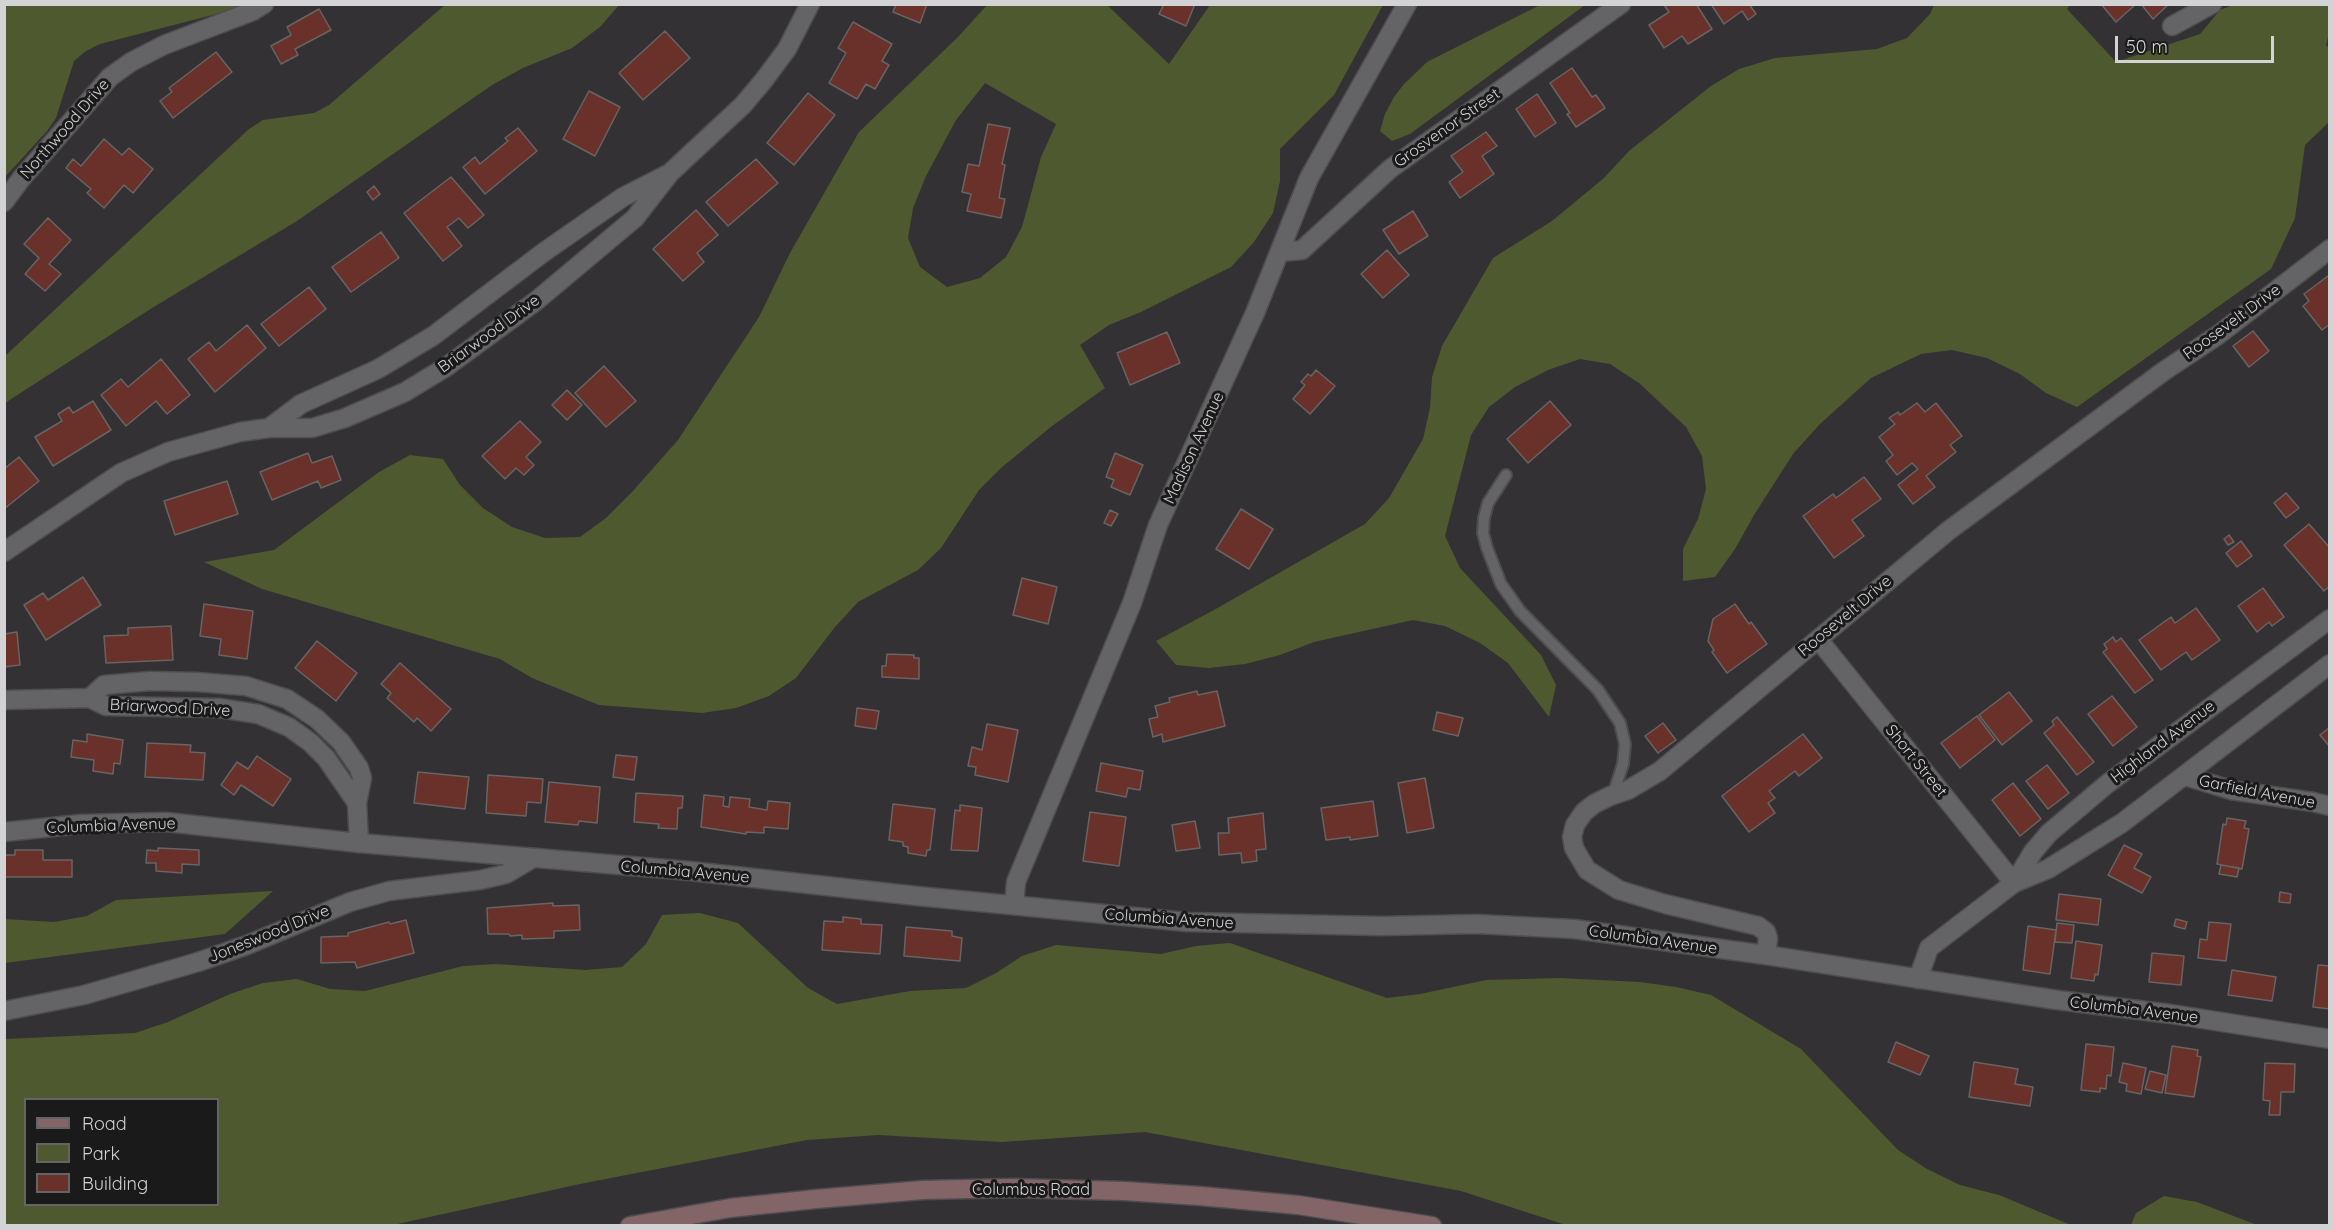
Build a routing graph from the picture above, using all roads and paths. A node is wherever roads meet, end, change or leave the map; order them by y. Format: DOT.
graph roads {
  1 [pos="264,4"];
  2 [pos="810,4"];
  3 [pos="1407,4"];
  4 [pos="1621,4"];
  5 [pos="2212,4"];
  6 [pos="2172,26"];
  7 [pos="670,173"];
  8 [pos="4,202"];
  9 [pos="2330,249"];
  10 [pos="1280,252"];
  11 [pos="269,428"];
  12 [pos="1506,475"];
  13 [pos="4,552"];
  14 [pos="2330,619"];
  15 [pos="1818,639"];
  16 [pos="2330,664"];
  17 [pos="90,698"];
  18 [pos="4,700"];
  19 [pos="2185,776"];
  20 [pos="1613,795"];
  21 [pos="357,803"];
  22 [pos="2330,806"];
  23 [pos="4,832"];
  24 [pos="359,843"];
  25 [pos="533,858"];
  26 [pos="2014,883"];
  27 [pos="1014,905"];
  28 [pos="1766,955"];
  29 [pos="1918,979"];
  30 [pos="4,1011"];
  31 [pos="2330,1039"];
  32 [pos="630,1226"];
  33 [pos="1432,1226"];
  1 -- 8 [label="street, Northwood Drive"];
  2 -- 7 [label="street, Briarwood Drive"];
  3 -- 10 [label="street, Madison Avenue"];
  4 -- 10 [label="street, Grosvenor Street"];
  5 -- 6 [label="street"];
  7 -- 11 [label="street, Briarwood Drive"];
  7 -- 11 [label="street, Briarwood Drive"];
  9 -- 15 [label="street, Roosevelt Drive"];
  10 -- 27 [label="street, Madison Avenue"];
  11 -- 13 [label="street, Briarwood Drive"];
  12 -- 20 [label="lane"];
  14 -- 26 [label="street, Highland Avenue"];
  15 -- 20 [label="street, Roosevelt Drive"];
  15 -- 26 [label="street, Short Street"];
  16 -- 19 [label="street, Highland Avenue"];
  17 -- 18 [label="street, Briarwood Drive"];
  17 -- 21 [label="street, Briarwood Drive"];
  17 -- 21 [label="street, Briarwood Drive"];
  19 -- 22 [label="street, Garfield Avenue"];
  19 -- 26 [label="street, Highland Avenue"];
  20 -- 28 [label="street, Roosevelt Drive"];
  21 -- 24 [label="street, Briarwood Drive"];
  23 -- 24 [label="street, Columbia Avenue"];
  24 -- 25 [label="street, Columbia Avenue"];
  25 -- 27 [label="street, Columbia Avenue"];
  25 -- 30 [label="street, Joneswood Drive"];
  26 -- 29 [label="street, Highland Avenue"];
  27 -- 28 [label="street, Columbia Avenue"];
  28 -- 29 [label="street, Columbia Avenue"];
  29 -- 31 [label="street, Columbia Avenue"];
  32 -- 33 [label="main road, Columbus Road"];
}
